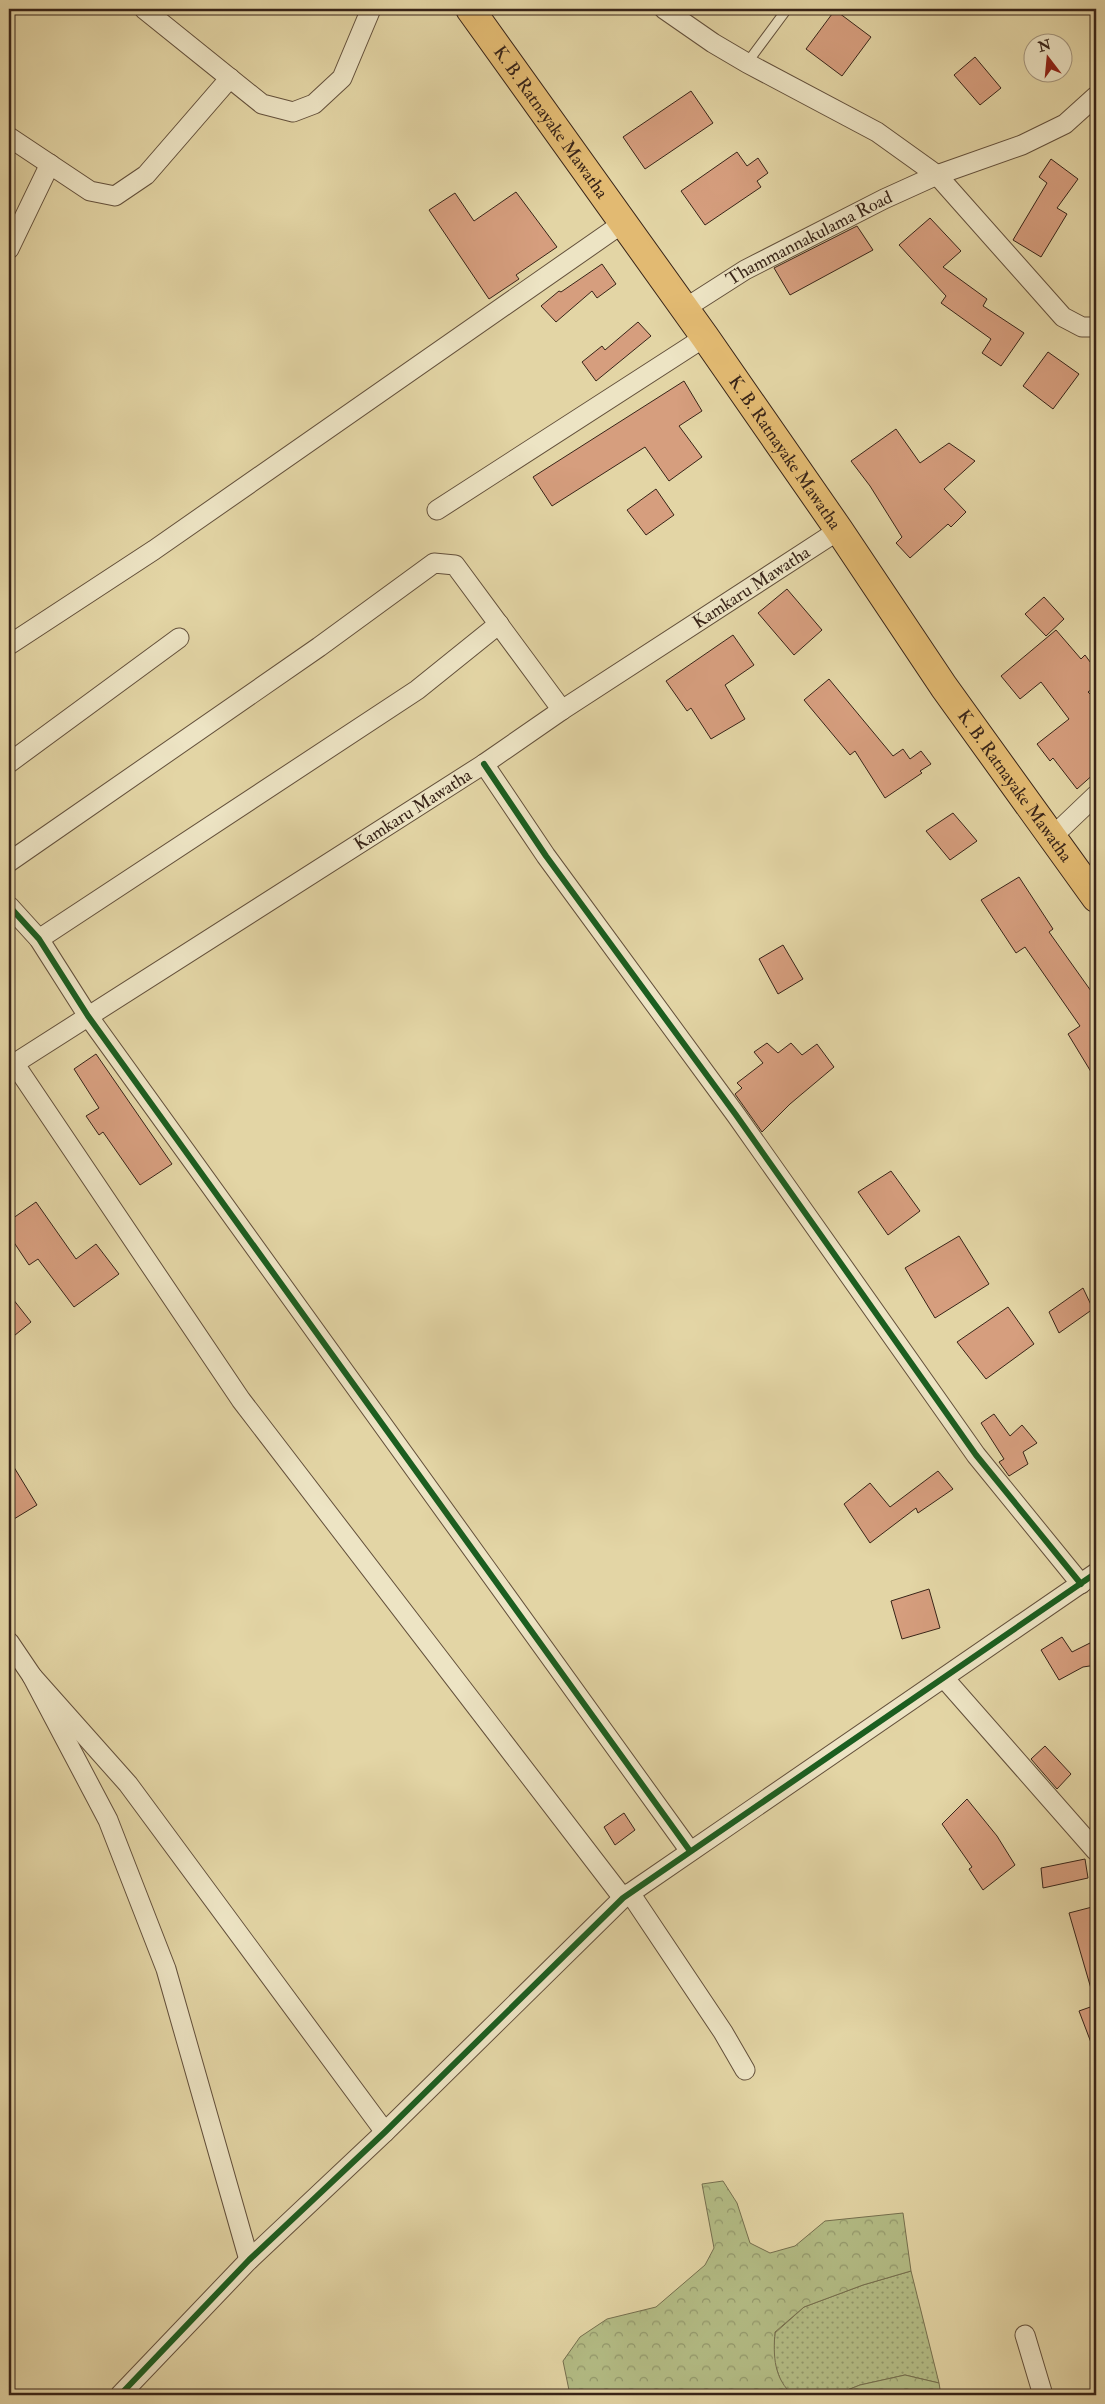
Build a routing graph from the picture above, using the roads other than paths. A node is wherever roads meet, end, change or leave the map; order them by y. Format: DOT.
graph roads {
  1 [pos="144,9"];
  2 [pos="372,9"];
  3 [pos="470,9"];
  4 [pos="664,9"];
  5 [pos="787,9"];
  6 [pos="748,63"];
  7 [pos="230,78"];
  8 [pos="1096,96"];
  9 [pos="9,137"];
  10 [pos="50,164"];
  11 [pos="937,175"];
  12 [pos="623,223"];
  13 [pos="9,249"];
  14 [pos="684,309"];
  15 [pos="1096,327"];
  16 [pos="705,337"];
  17 [pos="437,510"];
  18 [pos="839,530"];
  19 [pos="499,624"];
  20 [pos="179,638"];
  21 [pos="9,645"];
  22 [pos="562,710"];
  23 [pos="9,763"];
  24 [pos="484,764"];
  25 [pos="1096,795"];
  26 [pos="1053,836"];
  27 [pos="9,862"];
  28 [pos="1096,898"];
  29 [pos="9,906"];
  30 [pos="39,939"];
  31 [pos="88,1016"];
  32 [pos="12,1065"];
  33 [pos="1089,1579"];
  34 [pos="9,1642"];
  35 [pos="32,1676"];
  36 [pos="944,1678"];
  37 [pos="690,1851"];
  38 [pos="1096,1851"];
  39 [pos="627,1895"];
  40 [pos="745,2070"];
  41 [pos="385,2132"];
  42 [pos="249,2260"];
  43 [pos="1025,2335"];
  44 [pos="120,2395"];
  45 [pos="1043,2395"];
  1 -- 7 [label="street"];
  2 -- 7 [label="street"];
  3 -- 12 [label="highway, K. B. Ratnayake Mawatha"];
  4 -- 6 [label="street"];
  5 -- 6 [label="lane"];
  6 -- 11 [label="street"];
  7 -- 10 [label="street"];
  8 -- 11 [label="street, Thammannakulama Road"];
  9 -- 10 [label="street"];
  10 -- 13 [label="street"];
  11 -- 14 [label="street, Thammannakulama Road"];
  11 -- 15 [label="street"];
  12 -- 14 [label="highway, K. B. Ratnayake Mawatha"];
  12 -- 21 [label="street"];
  14 -- 16 [label="highway, K. B. Ratnayake Mawatha"];
  16 -- 17 [label="street"];
  16 -- 18 [label="highway, K. B. Ratnayake Mawatha"];
  18 -- 22 [label="street, Kamkaru Mawatha"];
  18 -- 26 [label="highway, K. B. Ratnayake Mawatha"];
  19 -- 22 [label="street"];
  19 -- 27 [label="street"];
  19 -- 30 [label="street"];
  20 -- 23 [label="street"];
  22 -- 24 [label="street, Kamkaru Mawatha"];
  24 -- 31 [label="street, Kamkaru Mawatha"];
  24 -- 33 [label="street"];
  25 -- 26 [label="street"];
  26 -- 28 [label="highway, K. B. Ratnayake Mawatha"];
  29 -- 30 [label="street"];
  30 -- 31 [label="street"];
  31 -- 32 [label="street, Kamkaru Mawatha"];
  31 -- 37 [label="street"];
  32 -- 39 [label="street"];
  33 -- 36 [label="street"];
  34 -- 35 [label="street"];
  35 -- 41 [label="street"];
  35 -- 42 [label="street"];
  36 -- 37 [label="street"];
  36 -- 38 [label="street"];
  37 -- 39 [label="street"];
  39 -- 40 [label="street"];
  39 -- 41 [label="street"];
  41 -- 42 [label="street"];
  42 -- 44 [label="street"];
  43 -- 45 [label="street"];
}
